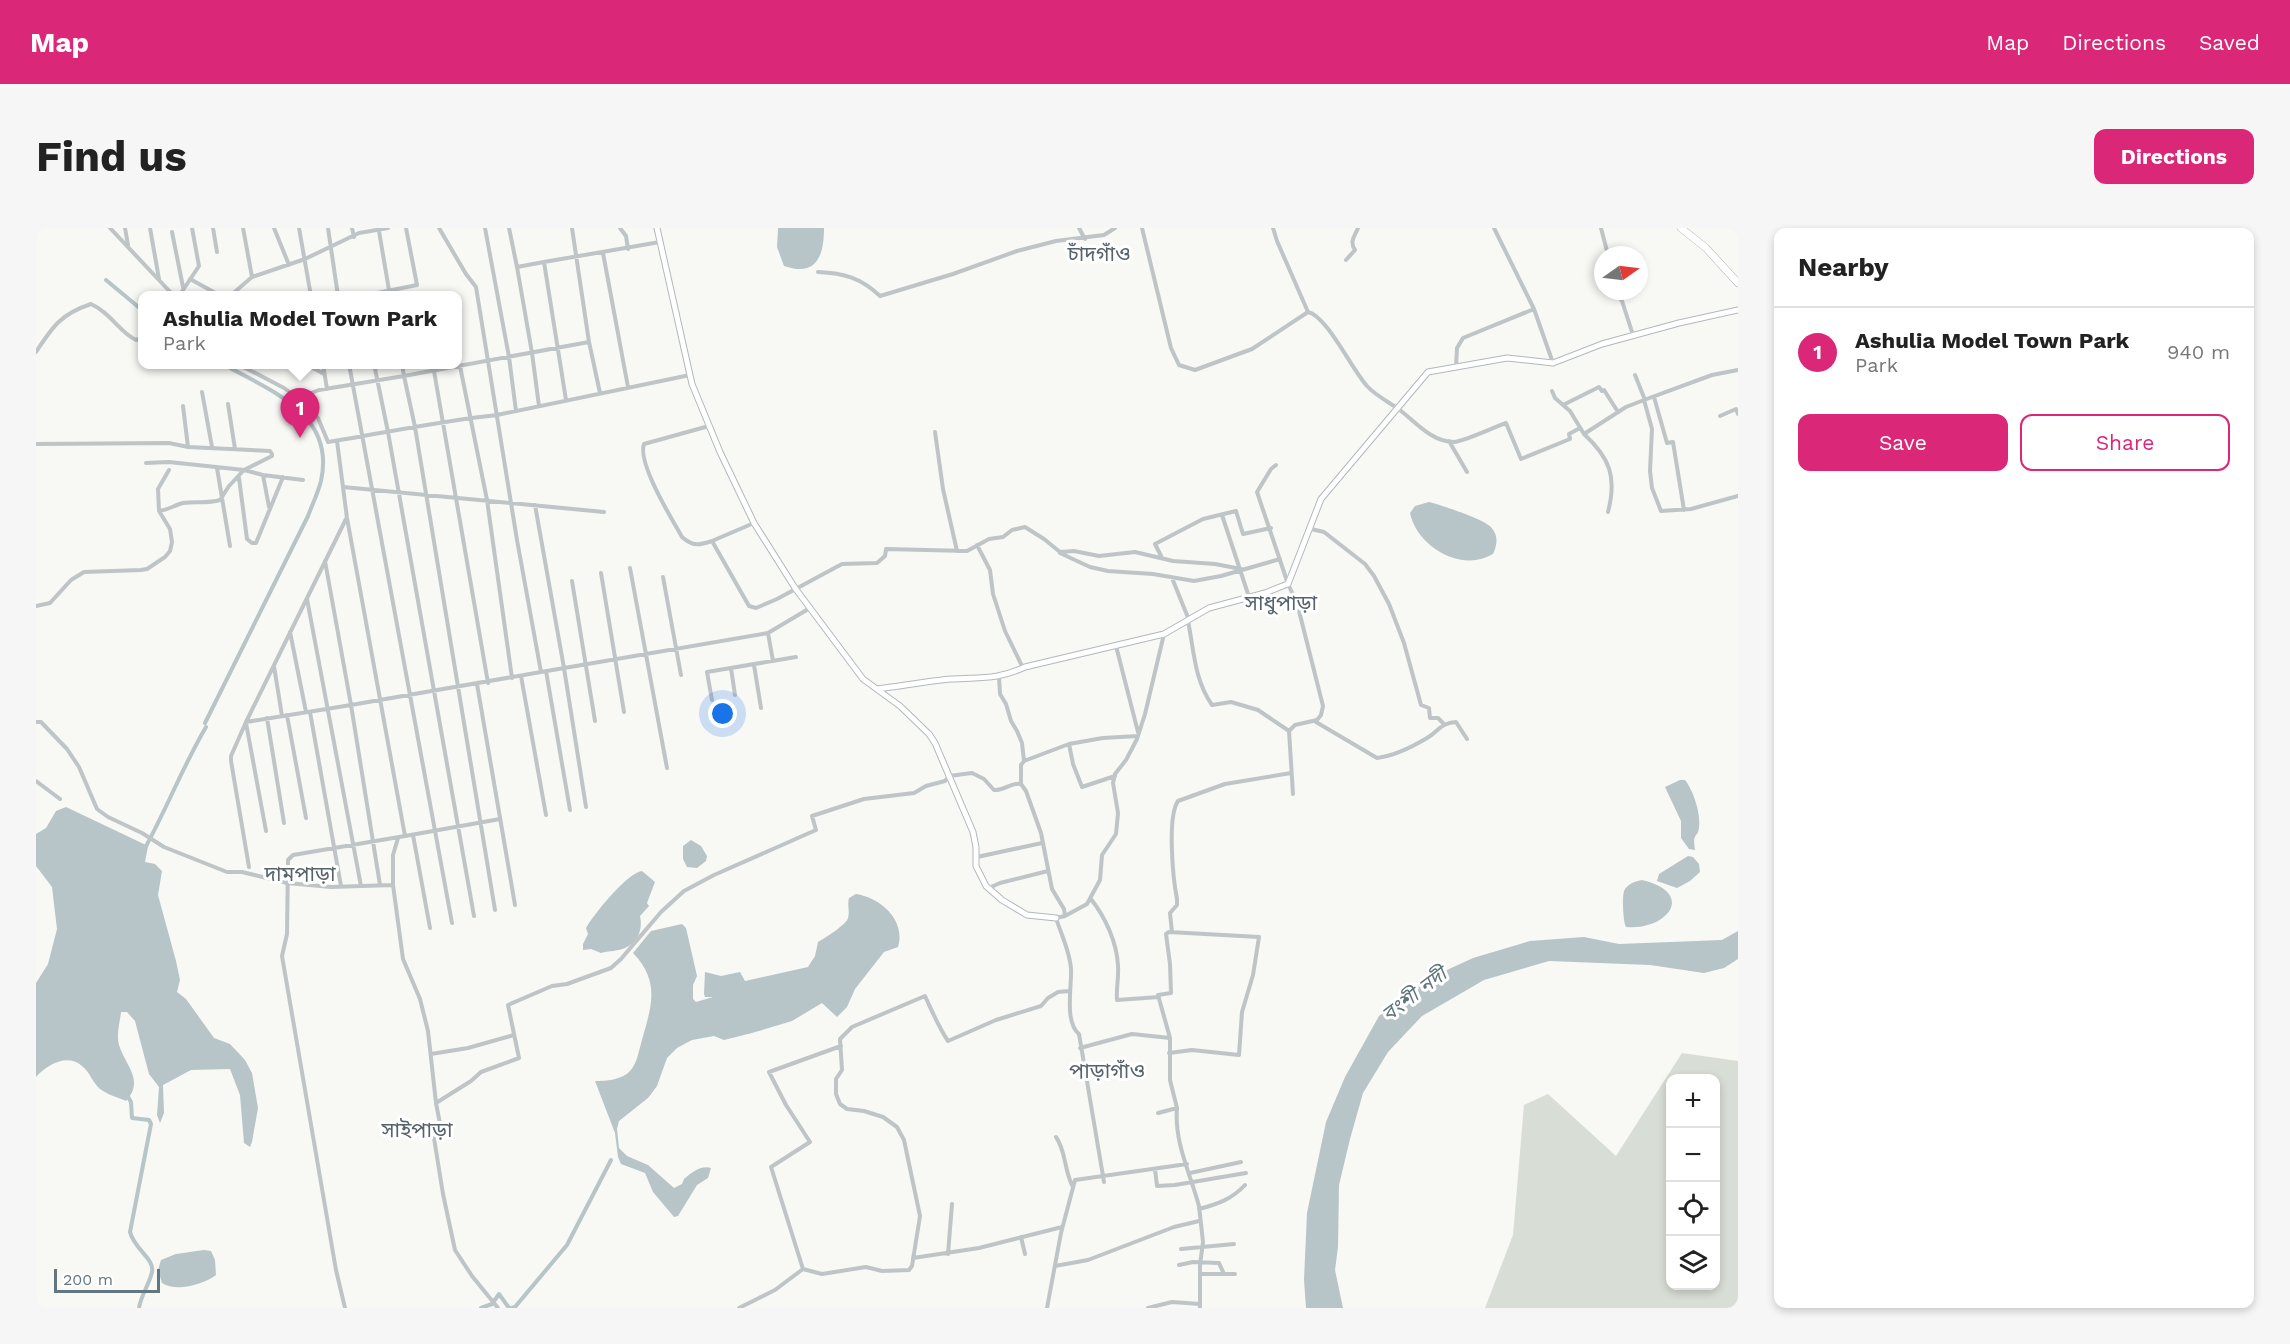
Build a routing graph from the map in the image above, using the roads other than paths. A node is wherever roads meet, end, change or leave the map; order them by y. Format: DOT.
graph roads {
  1 [pos="110,228"];
  2 [pos="125,228"];
  3 [pos="150,228"];
  4 [pos="192,228"];
  5 [pos="213,228"];
  6 [pos="243,228"];
  7 [pos="274,228"];
  8 [pos="299,228"];
  9 [pos="328,228"];
  10 [pos="352,228"];
  11 [pos="388,228"];
  12 [pos="406,228"];
  13 [pos="440,228"];
  14 [pos="485,228"];
  15 [pos="509,228"];
  16 [pos="572,228"];
  17 [pos="620,228"];
  18 [pos="657,228"];
  19 [pos="1079,228"];
  20 [pos="1115,228"];
  21 [pos="1142,228"];
  22 [pos="1273,228"];
  23 [pos="1358,228"];
  24 [pos="1494,228"];
  25 [pos="1601,228"];
  26 [pos="1681,228"];
  27 [pos="379,231"];
  28 [pos="172,232"];
  29 [pos="354,237"];
  30 [pos="1085,239"];
  31 [pos="660,242"];
  32 [pos="128,245"];
  33 [pos="1606,246"];
  34 [pos="331,247"];
  35 [pos="628,249"];
  36 [pos="217,252"];
  37 [pos="603,253"];
  38 [pos="575,257"];
  39 [pos="305,259"];
  40 [pos="1347,260"];
  41 [pos="544,262"];
  42 [pos="289,265"];
  43 [pos="517,267"];
  44 [pos="818,272"];
  45 [pos="252,277"];
  46 [pos="159,279"];
  47 [pos="190,279"];
  48 [pos="1738,283"];
  49 [pos="183,288"];
  50 [pos="171,291"];
  51 [pos="180,291"];
  52 [pos="212,291"];
  53 [pos="236,291"];
  54 [pos="310,291"];
  55 [pos="337,291"];
  56 [pos="390,291"];
  57 [pos="397,291"];
  58 [pos="1620,300"];
  59 [pos="1534,309"];
  60 [pos="1738,310"];
  61 [pos="1308,312"];
  62 [pos="1633,335"];
  63 [pos="138,339"];
  64 [pos="589,342"];
  65 [pos="559,348"];
  66 [pos="36,352"];
  67 [pos="532,353"];
  68 [pos="509,357"];
  69 [pos="488,361"];
  70 [pos="1553,363"];
  71 [pos="462,366"];
  72 [pos="1456,367"];
  73 [pos="248,369"];
  74 [pos="315,369"];
  75 [pos="323,369"];
  76 [pos="350,369"];
  77 [pos="375,369"];
  78 [pos="403,369"];
  79 [pos="444,369"];
  80 [pos="461,369"];
  81 [pos="1738,370"];
  82 [pos="434,371"];
  83 [pos="324,374"];
  84 [pos="690,375"];
  85 [pos="1635,375"];
  86 [pos="404,376"];
  87 [pos="376,381"];
  88 [pos="352,385"];
  89 [pos="628,388"];
  90 [pos="327,389"];
  91 [pos="1552,391"];
  92 [pos="202,392"];
  93 [pos="600,393"];
  94 [pos="1654,397"];
  95 [pos="566,400"];
  96 [pos="1644,400"];
  97 [pos="302,401"];
  98 [pos="228,404"];
  99 [pos="1563,405"];
  100 [pos="183,406"];
  101 [pos="539,406"];
  102 [pos="1397,408"];
  103 [pos="516,411"];
  104 [pos="1618,412"];
  105 [pos="1738,414"];
  106 [pos="497,415"];
  107 [pos="1720,416"];
  108 [pos="469,418"];
  109 [pos="443,422"];
  110 [pos="710,426"];
  111 [pos="415,427"];
  112 [pos="1580,428"];
  113 [pos="388,432"];
  114 [pos="935,432"];
  115 [pos="1584,434"];
  116 [pos="361,437"];
  117 [pos="337,441"];
  118 [pos="1448,441"];
  119 [pos="36,444"];
  120 [pos="188,447"];
  121 [pos="212,447"];
  122 [pos="235,449"];
  123 [pos="146,463"];
  124 [pos="1276,465"];
  125 [pos="217,468"];
  126 [pos="169,470"];
  127 [pos="244,470"];
  128 [pos="1467,472"];
  129 [pos="263,475"];
  130 [pos="239,477"];
  131 [pos="283,477"];
  132 [pos="303,480"];
  133 [pos="344,487"];
  134 [pos="371,490"];
  135 [pos="399,491"];
  136 [pos="426,494"];
  137 [pos="1738,496"];
  138 [pos="456,497"];
  139 [pos="221,498"];
  140 [pos="487,501"];
  141 [pos="511,502"];
  142 [pos="535,505"];
  143 [pos="269,508"];
  144 [pos="1684,510"];
  145 [pos="159,511"];
  146 [pos="604,512"];
  147 [pos="1608,512"];
  148 [pos="1222,515"];
  149 [pos="346,518"];
  150 [pos="754,523"];
  151 [pos="1271,528"];
  152 [pos="1311,529"];
  153 [pos="712,541"];
  154 [pos="977,545"];
  155 [pos="230,546"];
  156 [pos="957,551"];
  157 [pos="1060,552"];
  158 [pos="1162,558"];
  159 [pos="1280,559"];
  160 [pos="325,561"];
  161 [pos="630,568"];
  162 [pos="1241,569"];
  163 [pos="601,573"];
  164 [pos="663,577"];
  165 [pos="1172,578"];
  166 [pos="572,581"];
  167 [pos="1288,584"];
  168 [pos="795,588"];
  169 [pos="1249,597"];
  170 [pos="307,598"];
  171 [pos="36,606"];
  172 [pos="810,608"];
  173 [pos="1189,620"];
  174 [pos="290,632"];
  175 [pos="768,633"];
  176 [pos="1164,634"];
  177 [pos="1116,646"];
  178 [pos="676,647"];
  179 [pos="645,654"];
  180 [pos="796,657"];
  181 [pos="615,659"];
  182 [pos="773,661"];
  183 [pos="586,664"];
  184 [pos="753,665"];
  185 [pos="273,666"];
  186 [pos="564,668"];
  187 [pos="1023,668"];
  188 [pos="731,669"];
  189 [pos="544,671"];
  190 [pos="681,675"];
  191 [pos="521,676"];
  192 [pos="999,677"];
  193 [pos="513,678"];
  194 [pos="488,683"];
  195 [pos="477,684"];
  196 [pos="459,687"];
  197 [pos="877,689"];
  198 [pos="435,691"];
  199 [pos="412,695"];
  200 [pos="735,695"];
  201 [pos="381,700"];
  202 [pos="712,700"];
  203 [pos="351,705"];
  204 [pos="761,708"];
  205 [pos="329,709"];
  206 [pos="308,712"];
  207 [pos="624,712"];
  208 [pos="287,715"];
  209 [pos="282,716"];
  210 [pos="267,718"];
  211 [pos="595,721"];
  212 [pos="36,722"];
  213 [pos="246,722"];
  214 [pos="1315,722"];
  215 [pos="1444,724"];
  216 [pos="1289,731"];
  217 [pos="1138,734"];
  218 [pos="1467,739"];
  219 [pos="1069,744"];
  220 [pos="1024,761"];
  221 [pos="667,768"];
  222 [pos="1291,773"];
  223 [pos="1115,776"];
  224 [pos="947,779"];
  225 [pos="36,782"];
  226 [pos="1021,784"];
  227 [pos="1293,794"];
  228 [pos="60,799"];
  229 [pos="586,807"];
  230 [pos="570,810"];
  231 [pos="546,815"];
  232 [pos="306,818"];
  233 [pos="500,819"];
  234 [pos="284,823"];
  235 [pos="480,823"];
  236 [pos="459,826"];
  237 [pos="266,831"];
  238 [pos="435,831"];
  239 [pos="413,834"];
  240 [pos="405,836"];
  241 [pos="398,838"];
  242 [pos="374,842"];
  243 [pos="1042,843"];
  244 [pos="353,845"];
  245 [pos="333,849"];
  246 [pos="977,857"];
  247 [pos="249,867"];
  248 [pos="1048,871"];
  249 [pos="287,883"];
  250 [pos="361,885"];
  251 [pos="380,885"];
  252 [pos="393,885"];
  253 [pos="341,886"];
  254 [pos="988,888"];
  255 [pos="1091,899"];
  256 [pos="515,905"];
  257 [pos="495,910"];
  258 [pos="474,916"];
  259 [pos="1065,916"];
  260 [pos="1056,918"];
  261 [pos="452,923"];
  262 [pos="430,928"];
  263 [pos="1172,932"];
  264 [pos="1069,991"];
  265 [pos="1159,997"];
  266 [pos="514,1035"];
  267 [pos="1170,1038"];
  268 [pos="841,1046"];
  269 [pos="1080,1048"];
  270 [pos="1169,1053"];
  271 [pos="431,1054"];
  272 [pos="436,1103"];
  273 [pos="1177,1108"];
  274 [pos="1158,1113"];
  275 [pos="1056,1137"];
  276 [pos="1241,1162"];
  277 [pos="1187,1164"];
  278 [pos="1155,1169"];
  279 [pos="1190,1173"];
  280 [pos="1246,1173"];
  281 [pos="1102,1177"];
  282 [pos="1192,1181"];
  283 [pos="1104,1182"];
  284 [pos="1245,1185"];
  285 [pos="1072,1186"];
  286 [pos="952,1204"];
  287 [pos="1199,1209"];
  288 [pos="1199,1221"];
  289 [pos="1062,1226"];
  290 [pos="1021,1237"];
  291 [pos="1234,1244"];
  292 [pos="1202,1248"];
  293 [pos="1181,1250"];
  294 [pos="948,1254"];
  295 [pos="1025,1254"];
  296 [pos="913,1258"];
  297 [pos="1200,1263"];
  298 [pos="1179,1265"];
  299 [pos="1055,1266"];
  300 [pos="803,1269"];
  301 [pos="1200,1274"];
  302 [pos="1224,1274"];
  303 [pos="1235,1274"];
  304 [pos="1200,1306"];
  305 [pos="345,1308"];
  306 [pos="498,1308"];
  307 [pos="739,1308"];
  308 [pos="1047,1308"];
  309 [pos="1148,1308"];
  1 -- 32 [label="street"];
  2 -- 32 [label="street"];
  3 -- 46 [label="street"];
  4 -- 47 [label="street"];
  5 -- 36 [label="street"];
  6 -- 45 [label="street"];
  7 -- 42 [label="street"];
  8 -- 39 [label="street"];
  9 -- 34 [label="street"];
  10 -- 29 [label="street"];
  11 -- 27 [label="street"];
  12 -- 57 [label="street"];
  13 -- 69 [label="street"];
  14 -- 68 [label="street"];
  15 -- 43 [label="street"];
  16 -- 38 [label="street"];
  17 -- 35 [label="street"];
  18 -- 31 [label="street"];
  19 -- 30 [label="street"];
  20 -- 30 [label="street"];
  21 -- 61 [label="street"];
  22 -- 61 [label="street"];
  23 -- 40 [label="street"];
  24 -- 59 [label="street"];
  25 -- 33 [label="street"];
  26 -- 48 [label="highway"];
  27 -- 29 [label="street"];
  27 -- 56 [label="street"];
  28 -- 49 [label="street"];
  29 -- 34 [label="street"];
  30 -- 44 [label="street"];
  31 -- 35 [label="street"];
  31 -- 84 [label="street"];
  32 -- 46 [label="street"];
  34 -- 39 [label="street"];
  34 -- 55 [label="street"];
  35 -- 37 [label="street"];
  37 -- 38 [label="street"];
  37 -- 89 [label="street"];
  38 -- 41 [label="street"];
  38 -- 64 [label="street"];
  39 -- 42 [label="street"];
  39 -- 54 [label="street"];
  41 -- 43 [label="street"];
  41 -- 65 [label="street"];
  42 -- 45 [label="street"];
  43 -- 67 [label="street"];
  45 -- 53 [label="street"];
  46 -- 50 [label="street"];
  47 -- 49 [label="street"];
  47 -- 52 [label="street"];
  49 -- 51 [label="street"];
  58 -- 62 [label="street"];
  59 -- 70 [label="street"];
  59 -- 72 [label="street"];
  60 -- 62 [label="street"];
  61 -- 102 [label="street"];
  62 -- 70 [label="street"];
  63 -- 66 [label="street"];
  64 -- 65 [label="street"];
  64 -- 93 [label="street"];
  65 -- 67 [label="street"];
  65 -- 95 [label="street"];
  67 -- 68 [label="street"];
  67 -- 101 [label="street"];
  68 -- 69 [label="street"];
  68 -- 103 [label="street"];
  69 -- 71 [label="street"];
  69 -- 106 [label="street"];
  70 -- 72 [label="street"];
  72 -- 102 [label="street"];
  73 -- 97 [label="street"];
  74 -- 83 [label="street"];
  75 -- 83 [label="street"];
  76 -- 88 [label="street"];
  77 -- 87 [label="street"];
  78 -- 86 [label="street"];
  79 -- 82 [label="street"];
  80 -- 108 [label="street"];
  81 -- 94 [label="street"];
  82 -- 86 [label="street"];
  82 -- 109 [label="street"];
  83 -- 90 [label="street"];
  84 -- 89 [label="street"];
  84 -- 110 [label="street"];
  85 -- 96 [label="street"];
  86 -- 87 [label="street"];
  86 -- 111 [label="street"];
  87 -- 88 [label="street"];
  87 -- 113 [label="street"];
  88 -- 90 [label="street"];
  88 -- 116 [label="street"];
  89 -- 93 [label="street"];
  90 -- 97 [label="street"];
  91 -- 99 [label="street"];
  92 -- 121 [label="street"];
  93 -- 95 [label="street"];
  94 -- 96 [label="street"];
  94 -- 144 [label="street"];
  95 -- 101 [label="street"];
  96 -- 104 [label="street"];
  96 -- 144 [label="street"];
  97 -- 117 [label="street"];
  98 -- 122 [label="street"];
  99 -- 104 [label="street"];
  99 -- 112 [label="street"];
  100 -- 120 [label="street"];
  101 -- 103 [label="street"];
  102 -- 118 [label="street"];
  102 -- 152 [label="street"];
  103 -- 106 [label="street"];
  104 -- 115 [label="street"];
  105 -- 107 [label="street"];
  106 -- 108 [label="street"];
  106 -- 141 [label="street"];
  108 -- 109 [label="street"];
  108 -- 140 [label="street"];
  109 -- 111 [label="street"];
  109 -- 138 [label="street"];
  110 -- 150 [label="street"];
  110 -- 153 [label="street"];
  111 -- 113 [label="street"];
  111 -- 136 [label="street"];
  112 -- 115 [label="street"];
  112 -- 118 [label="street"];
  113 -- 116 [label="street"];
  113 -- 135 [label="street"];
  114 -- 156 [label="street"];
  115 -- 147 [label="street"];
  116 -- 117 [label="street"];
  116 -- 134 [label="street"];
  117 -- 133 [label="street"];
  118 -- 128 [label="street"];
  119 -- 120 [label="street"];
  120 -- 121 [label="street"];
  121 -- 122 [label="street"];
  122 -- 127 [label="street"];
  123 -- 125 [label="street"];
  124 -- 151 [label="street"];
  125 -- 127 [label="street"];
  125 -- 139 [label="street"];
  126 -- 145 [label="street"];
  127 -- 129 [label="street"];
  127 -- 130 [label="street"];
  129 -- 131 [label="street"];
  129 -- 143 [label="street"];
  130 -- 139 [label="street"];
  130 -- 143 [label="street"];
  131 -- 132 [label="street"];
  131 -- 143 [label="street"];
  133 -- 134 [label="street"];
  133 -- 149 [label="street"];
  134 -- 135 [label="street"];
  134 -- 199 [label="street"];
  135 -- 136 [label="street"];
  135 -- 198 [label="street"];
  136 -- 138 [label="street"];
  136 -- 196 [label="street"];
  137 -- 144 [label="street"];
  138 -- 140 [label="street"];
  138 -- 194 [label="street"];
  139 -- 145 [label="street"];
  139 -- 155 [label="street"];
  140 -- 141 [label="street"];
  140 -- 193 [label="street"];
  141 -- 142 [label="street"];
  141 -- 189 [label="street"];
  142 -- 146 [label="street"];
  142 -- 186 [label="street"];
  145 -- 171 [label="street"];
  148 -- 151 [label="street"];
  148 -- 158 [label="street"];
  148 -- 162 [label="street"];
  149 -- 160 [label="street"];
  149 -- 201 [label="street"];
  150 -- 153 [label="street"];
  150 -- 168 [label="street"];
  151 -- 159 [label="street"];
  152 -- 167 [label="street"];
  152 -- 215 [label="street"];
  153 -- 168 [label="street"];
  154 -- 156 [label="street"];
  154 -- 157 [label="street"];
  154 -- 187 [label="street"];
  156 -- 168 [label="street"];
  157 -- 158 [label="street"];
  157 -- 165 [label="street"];
  158 -- 162 [label="street"];
  159 -- 162 [label="street"];
  159 -- 167 [label="street"];
  160 -- 170 [label="street"];
  160 -- 203 [label="street"];
  161 -- 179 [label="street"];
  162 -- 165 [label="street"];
  162 -- 169 [label="street"];
  163 -- 181 [label="street"];
  164 -- 178 [label="street"];
  165 -- 173 [label="street"];
  166 -- 183 [label="street"];
  167 -- 169 [label="street"];
  167 -- 214 [label="street"];
  168 -- 172 [label="street"];
  169 -- 173 [label="street"];
  170 -- 174 [label="street"];
  170 -- 205 [label="street"];
  172 -- 175 [label="street"];
  172 -- 197 [label="street"];
  173 -- 176 [label="street"];
  173 -- 216 [label="street"];
  174 -- 185 [label="street"];
  174 -- 206 [label="street"];
  175 -- 178 [label="street"];
  175 -- 182 [label="street"];
  176 -- 177 [label="street"];
  176 -- 217 [label="street"];
  177 -- 187 [label="street"];
  177 -- 217 [label="street"];
  178 -- 179 [label="street"];
  178 -- 190 [label="street"];
  179 -- 181 [label="street"];
  179 -- 221 [label="street"];
  180 -- 182 [label="street"];
  181 -- 183 [label="street"];
  181 -- 207 [label="street"];
  182 -- 184 [label="street"];
  183 -- 186 [label="street"];
  183 -- 211 [label="street"];
  184 -- 188 [label="street"];
  184 -- 204 [label="street"];
  185 -- 209 [label="street"];
  185 -- 213 [label="street"];
  186 -- 189 [label="street"];
  186 -- 229 [label="street"];
  187 -- 192 [label="street"];
  188 -- 200 [label="street"];
  188 -- 202 [label="street"];
  189 -- 191 [label="street"];
  189 -- 230 [label="street"];
  191 -- 193 [label="street"];
  191 -- 231 [label="street"];
  192 -- 197 [label="street"];
  192 -- 220 [label="street"];
  193 -- 194 [label="street"];
  194 -- 195 [label="street"];
  195 -- 196 [label="street"];
  195 -- 233 [label="street"];
  196 -- 198 [label="street"];
  196 -- 235 [label="street"];
  197 -- 224 [label="street"];
  198 -- 199 [label="street"];
  198 -- 236 [label="street"];
  199 -- 201 [label="street"];
  199 -- 238 [label="street"];
  201 -- 203 [label="street"];
  201 -- 240 [label="street"];
  203 -- 205 [label="street"];
  203 -- 242 [label="street"];
  205 -- 206 [label="street"];
  205 -- 244 [label="street"];
  206 -- 208 [label="street"];
  206 -- 245 [label="street"];
  208 -- 209 [label="street"];
  208 -- 232 [label="street"];
  209 -- 210 [label="street"];
  210 -- 213 [label="street"];
  210 -- 234 [label="street"];
  212 -- 249 [label="street"];
  213 -- 237 [label="street"];
  213 -- 247 [label="street"];
  214 -- 215 [label="street"];
  214 -- 216 [label="street"];
  215 -- 218 [label="street"];
  216 -- 222 [label="street"];
  217 -- 219 [label="street"];
  217 -- 223 [label="street"];
  219 -- 220 [label="street"];
  219 -- 223 [label="street"];
  220 -- 226 [label="street"];
  222 -- 227 [label="street"];
  222 -- 263 [label="street"];
  223 -- 255 [label="street"];
  224 -- 226 [label="street"];
  224 -- 246 [label="street"];
  224 -- 266 [label="street"];
  225 -- 228 [label="street"];
  226 -- 243 [label="street"];
  233 -- 235 [label="street"];
  233 -- 256 [label="street"];
  235 -- 236 [label="street"];
  235 -- 257 [label="street"];
  236 -- 238 [label="street"];
  236 -- 258 [label="street"];
  238 -- 239 [label="street"];
  238 -- 261 [label="street"];
  239 -- 240 [label="street"];
  239 -- 262 [label="street"];
  240 -- 241 [label="street"];
  241 -- 242 [label="street"];
  241 -- 252 [label="street"];
  242 -- 244 [label="street"];
  242 -- 251 [label="street"];
  243 -- 246 [label="street"];
  243 -- 248 [label="street"];
  244 -- 245 [label="street"];
  244 -- 250 [label="street"];
  245 -- 249 [label="street"];
  245 -- 253 [label="street"];
  246 -- 254 [label="street"];
  248 -- 254 [label="street"];
  248 -- 259 [label="street"];
  249 -- 253 [label="street"];
  249 -- 305 [label="street"];
  250 -- 251 [label="street"];
  250 -- 253 [label="street"];
  251 -- 252 [label="street"];
  252 -- 271 [label="street"];
  254 -- 260 [label="street"];
  255 -- 259 [label="street"];
  255 -- 265 [label="street"];
  259 -- 260 [label="street"];
  260 -- 264 [label="street"];
  263 -- 265 [label="street"];
  263 -- 270 [label="street"];
  264 -- 268 [label="street"];
  264 -- 269 [label="street"];
  265 -- 267 [label="street"];
  266 -- 271 [label="street"];
  266 -- 272 [label="street"];
  267 -- 269 [label="street"];
  267 -- 270 [label="street"];
  268 -- 296 [label="street"];
  268 -- 300 [label="street"];
  269 -- 281 [label="street"];
  270 -- 273 [label="street"];
  271 -- 272 [label="street"];
  272 -- 306 [label="street"];
  273 -- 274 [label="street"];
  273 -- 277 [label="street"];
  275 -- 285 [label="street"];
  276 -- 279 [label="street"];
  277 -- 278 [label="street"];
  277 -- 279 [label="street"];
  278 -- 281 [label="street"];
  278 -- 282 [label="street"];
  279 -- 282 [label="street"];
  280 -- 282 [label="street"];
  281 -- 283 [label="street"];
  281 -- 285 [label="street"];
  282 -- 287 [label="street"];
  284 -- 287 [label="street"];
  285 -- 289 [label="street"];
  286 -- 294 [label="street"];
  287 -- 288 [label="street"];
  288 -- 292 [label="street"];
  288 -- 299 [label="street"];
  289 -- 290 [label="street"];
  289 -- 299 [label="street"];
  290 -- 294 [label="street"];
  290 -- 295 [label="street"];
  291 -- 292 [label="street"];
  292 -- 293 [label="street"];
  292 -- 297 [label="street"];
  294 -- 296 [label="street"];
  296 -- 300 [label="street"];
  297 -- 298 [label="street"];
  297 -- 301 [label="street"];
  297 -- 302 [label="street"];
  299 -- 308 [label="street"];
  300 -- 307 [label="street"];
  301 -- 302 [label="street"];
  301 -- 304 [label="street"];
  302 -- 303 [label="street"];
  304 -- 309 [label="street"];
}
